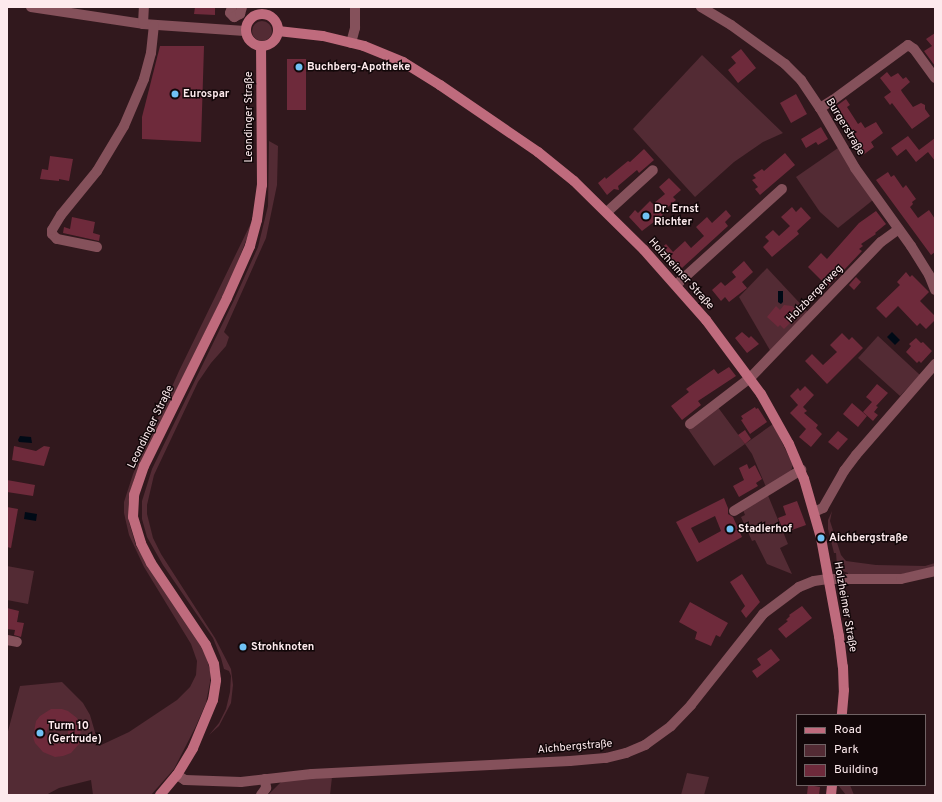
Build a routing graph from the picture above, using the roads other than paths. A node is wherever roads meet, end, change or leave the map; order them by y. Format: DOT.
graph roads {
  1 [pos="31,7"];
  2 [pos="144,7"];
  3 [pos="232,7"];
  4 [pos="242,7"];
  5 [pos="355,7"];
  6 [pos="701,7"];
  7 [pos="262,10"];
  8 [pos="143,24"];
  9 [pos="154,25"];
  10 [pos="245,31"];
  11 [pos="278,31"];
  12 [pos="351,43"];
  13 [pos="260,47"];
  14 [pos="935,78"];
  15 [pos="820,108"];
  16 [pos="654,170"];
  17 [pos="782,189"];
  18 [pos="607,212"];
  19 [pos="899,229"];
  20 [pos="97,247"];
  21 [pos="676,285"];
  22 [pos="935,290"];
  23 [pos="935,364"];
  24 [pos="750,378"];
  25 [pos="690,424"];
  26 [pos="801,470"];
  27 [pos="734,511"];
  28 [pos="814,512"];
  29 [pos="935,571"];
  30 [pos="828,579"];
  31 [pos="842,714"];
  32 [pos="177,776"];
  33 [pos="265,779"];
  34 [pos="160,795"];
  35 [pos="261,795"];
  1 -- 8 [label="street"];
  2 -- 8 [label="street"];
  3 -- 4 [label="street"];
  5 -- 12 [label="street"];
  6 -- 15 [label="street, Burgerstraße"];
  7 -- 10 [label="street"];
  7 -- 11 [label="street"];
  8 -- 9 [label="street"];
  9 -- 10 [label="street"];
  9 -- 20 [label="street"];
  10 -- 13 [label="street"];
  11 -- 12 [label="street, Holzheimer Straße"];
  11 -- 13 [label="street"];
  12 -- 18 [label="street, Holzheimer Straße"];
  13 -- 32 [label="street, Leondinger Straße"];
  14 -- 15 [label="street"];
  15 -- 19 [label="street, Burgerstraße"];
  16 -- 18 [label="street"];
  17 -- 21 [label="street"];
  18 -- 21 [label="street, Holzheimer Straße"];
  19 -- 22 [label="street, Burgerstraße"];
  19 -- 24 [label="street, Holzbergerweg"];
  21 -- 24 [label="street, Holzheimer Straße"];
  23 -- 28 [label="street"];
  24 -- 25 [label="street, Holzbergerweg"];
  24 -- 26 [label="street, Holzheimer Straße"];
  26 -- 27 [label="street"];
  26 -- 28 [label="street, Holzheimer Straße"];
  28 -- 30 [label="street, Holzheimer Straße"];
  29 -- 30 [label="street, Aichbergstraße"];
  30 -- 31 [label="street, Holzheimer Straße"];
  30 -- 33 [label="street, Aichbergstraße"];
  32 -- 33 [label="street, Aichbergstraße"];
  32 -- 34 [label="street, Leondinger Straße"];
  33 -- 35 [label="street"];
}
